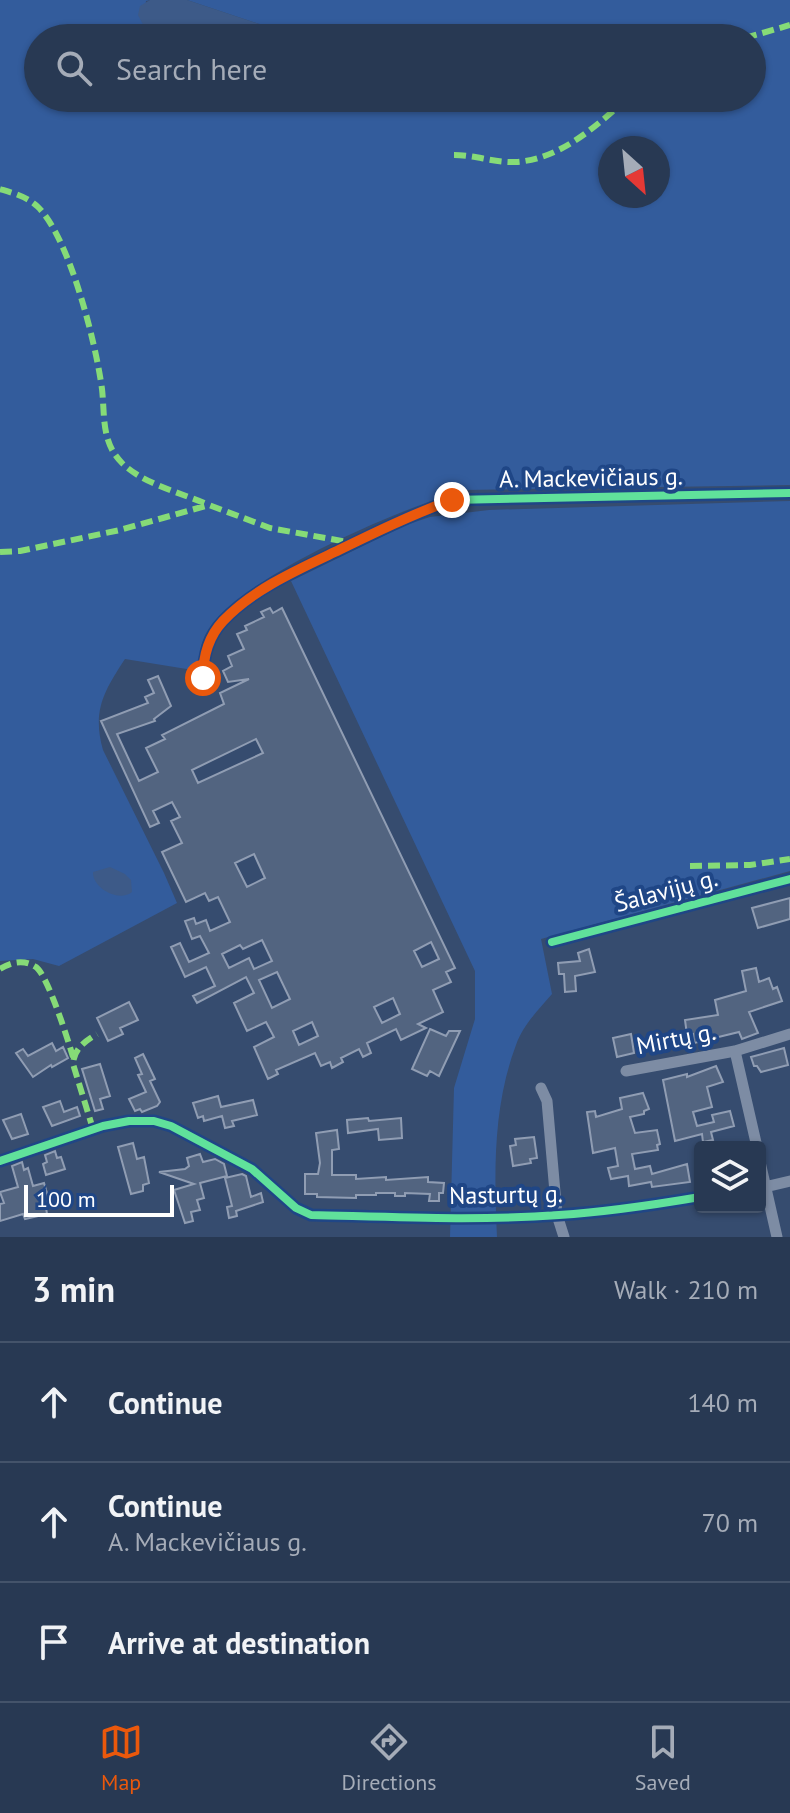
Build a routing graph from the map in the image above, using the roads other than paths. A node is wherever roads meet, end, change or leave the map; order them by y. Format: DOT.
graph roads {
  1 [pos="790,493"];
  2 [pos="203,678"];
  3 [pos="790,879"];
  4 [pos="552,942"];
  5 [pos="790,1034"];
  6 [pos="735,1051"];
  7 [pos="626,1071"];
  8 [pos="541,1088"];
  9 [pos="756,1141"];
  10 [pos="0,1161"];
  11 [pos="790,1181"];
  12 [pos="766,1187"];
  13 [pos="694,1198"];
  14 [pos="766,1201"];
  15 [pos="557,1215"];
  16 [pos="564,1237"];
  17 [pos="777,1237"];
  1 -- 2 [label="street, A. Mackevičiaus g."];
  3 -- 4 [label="street, Šalavijų g."];
  5 -- 6 [label="street, Mirtų g."];
  6 -- 7 [label="street, Mirtų g."];
  6 -- 9 [label="street, Mirtų g."];
  8 -- 15 [label="street"];
  10 -- 15 [label="street, Nasturtų g."];
  11 -- 12 [label="street"];
  13 -- 15 [label="street, Nasturtų g."];
  14 -- 17 [label="street"];
  15 -- 16 [label="street"];
}
